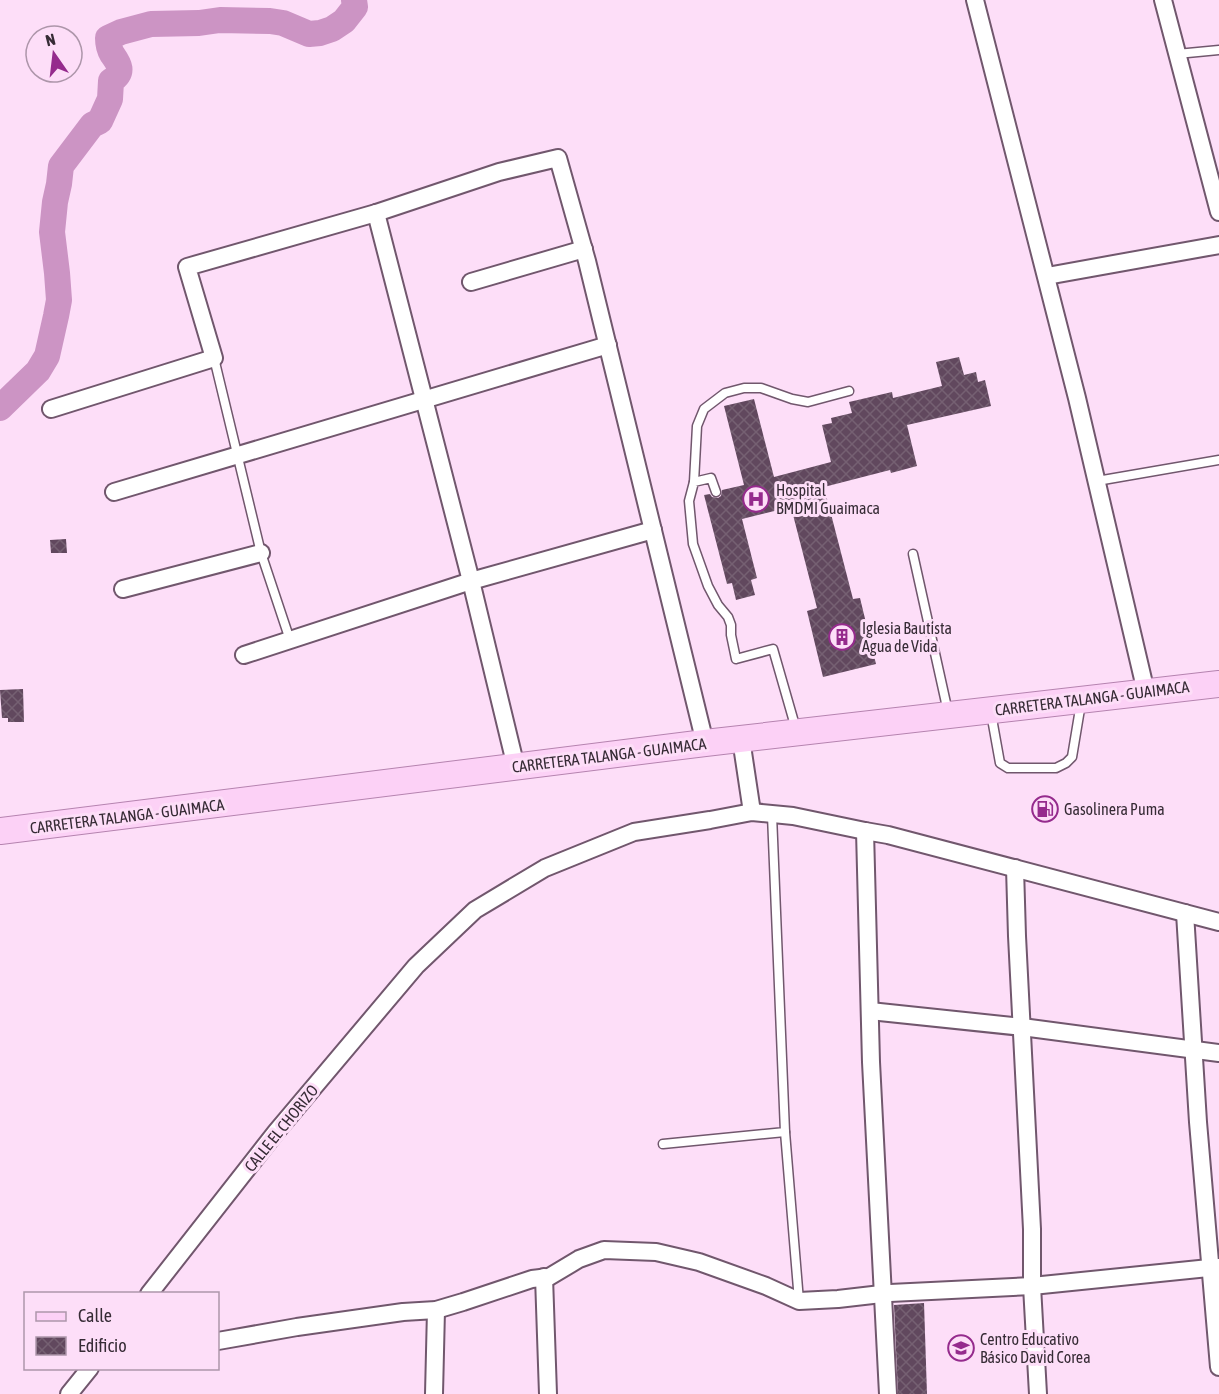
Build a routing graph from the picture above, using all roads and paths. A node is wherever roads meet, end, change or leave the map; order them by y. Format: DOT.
graph roads {
  1 [pos="975,0"];
  2 [pos="1163,0"];
  3 [pos="1219,50"];
  4 [pos="1176,54"];
  5 [pos="1219,212"];
  6 [pos="376,213"];
  7 [pos="1219,245"];
  8 [pos="584,249"];
  9 [pos="1047,276"];
  10 [pos="471,282"];
  11 [pos="608,345"];
  12 [pos="214,358"];
  13 [pos="849,391"];
  14 [pos="423,400"];
  15 [pos="51,410"];
  16 [pos="238,455"];
  17 [pos="1219,460"];
  18 [pos="1097,481"];
  19 [pos="694,482"];
  20 [pos="114,492"];
  21 [pos="716,492"];
  22 [pos="653,530"];
  23 [pos="261,553"];
  24 [pos="913,554"];
  25 [pos="471,581"];
  26 [pos="123,589"];
  27 [pos="290,640"];
  28 [pos="244,655"];
  29 [pos="1219,684"];
  30 [pos="1146,692"];
  31 [pos="1082,699"];
  32 [pos="990,710"];
  33 [pos="949,715"];
  34 [pos="797,732"];
  35 [pos="741,739"];
  36 [pos="705,743"];
  37 [pos="516,767"];
  38 [pos="752,812"];
  39 [pos="772,815"];
  40 [pos="0,831"];
  41 [pos="865,831"];
  42 [pos="1015,868"];
  43 [pos="1185,913"];
  44 [pos="1219,922"];
  45 [pos="870,1011"];
  46 [pos="1022,1027"];
  47 [pos="1194,1050"];
  48 [pos="1219,1053"];
  49 [pos="785,1132"];
  50 [pos="663,1144"];
  51 [pos="1215,1268"];
  52 [pos="544,1277"];
  53 [pos="1032,1286"];
  54 [pos="150,1292"];
  55 [pos="883,1294"];
  56 [pos="799,1301"];
  57 [pos="436,1310"];
  58 [pos="219,1341"];
  59 [pos="1219,1367"];
  60 [pos="88,1370"];
  61 [pos="69,1394"];
  62 [pos="434,1394"];
  63 [pos="548,1394"];
  64 [pos="888,1394"];
  65 [pos="1038,1394"];
  1 -- 9 [label="street"];
  2 -- 4 [label="street"];
  3 -- 4 [label="lane"];
  4 -- 5 [label="street"];
  6 -- 8 [label="street"];
  6 -- 12 [label="street"];
  6 -- 14 [label="street"];
  7 -- 9 [label="street"];
  8 -- 10 [label="street"];
  8 -- 11 [label="street"];
  9 -- 18 [label="street"];
  11 -- 14 [label="street"];
  11 -- 22 [label="street"];
  12 -- 15 [label="street"];
  12 -- 16 [label="lane"];
  13 -- 19 [label="lane"];
  14 -- 16 [label="street"];
  14 -- 25 [label="street"];
  16 -- 20 [label="street"];
  16 -- 23 [label="lane"];
  17 -- 18 [label="lane"];
  18 -- 30 [label="street"];
  19 -- 21 [label="lane"];
  19 -- 34 [label="lane"];
  22 -- 25 [label="street"];
  22 -- 36 [label="street"];
  23 -- 26 [label="street"];
  23 -- 27 [label="lane"];
  24 -- 33 [label="lane"];
  25 -- 27 [label="street"];
  25 -- 37 [label="street"];
  27 -- 28 [label="street"];
  29 -- 30 [label="main road, CARRETERA TALANGA - GUAIMACA"];
  30 -- 31 [label="main road, CARRETERA TALANGA - GUAIMACA"];
  31 -- 32 [label="main road, CARRETERA TALANGA - GUAIMACA"];
  31 -- 32 [label="lane"];
  32 -- 33 [label="main road, CARRETERA TALANGA - GUAIMACA"];
  33 -- 34 [label="main road, CARRETERA TALANGA - GUAIMACA"];
  34 -- 35 [label="main road, CARRETERA TALANGA - GUAIMACA"];
  35 -- 36 [label="main road, CARRETERA TALANGA - GUAIMACA"];
  35 -- 38 [label="street"];
  36 -- 37 [label="main road, CARRETERA TALANGA - GUAIMACA"];
  37 -- 40 [label="main road, CARRETERA TALANGA - GUAIMACA"];
  38 -- 39 [label="street, CALLE EL CHORIZO"];
  38 -- 54 [label="street, CALLE EL CHORIZO"];
  39 -- 41 [label="street, CALLE EL CHORIZO"];
  39 -- 49 [label="lane"];
  41 -- 42 [label="street, CALLE EL CHORIZO"];
  41 -- 45 [label="street"];
  42 -- 43 [label="street, CALLE EL CHORIZO"];
  42 -- 46 [label="street"];
  43 -- 44 [label="street, CALLE EL CHORIZO"];
  43 -- 47 [label="street"];
  45 -- 46 [label="street"];
  45 -- 55 [label="street"];
  46 -- 47 [label="street"];
  46 -- 53 [label="street"];
  47 -- 48 [label="street"];
  47 -- 51 [label="street"];
  49 -- 50 [label="lane"];
  49 -- 56 [label="lane"];
  51 -- 53 [label="street"];
  51 -- 59 [label="street"];
  52 -- 56 [label="street"];
  52 -- 57 [label="street"];
  52 -- 63 [label="street"];
  53 -- 55 [label="street"];
  53 -- 65 [label="street"];
  55 -- 56 [label="street"];
  55 -- 64 [label="street"];
  57 -- 58 [label="street"];
  57 -- 62 [label="street"];
  60 -- 61 [label="street"];
}
